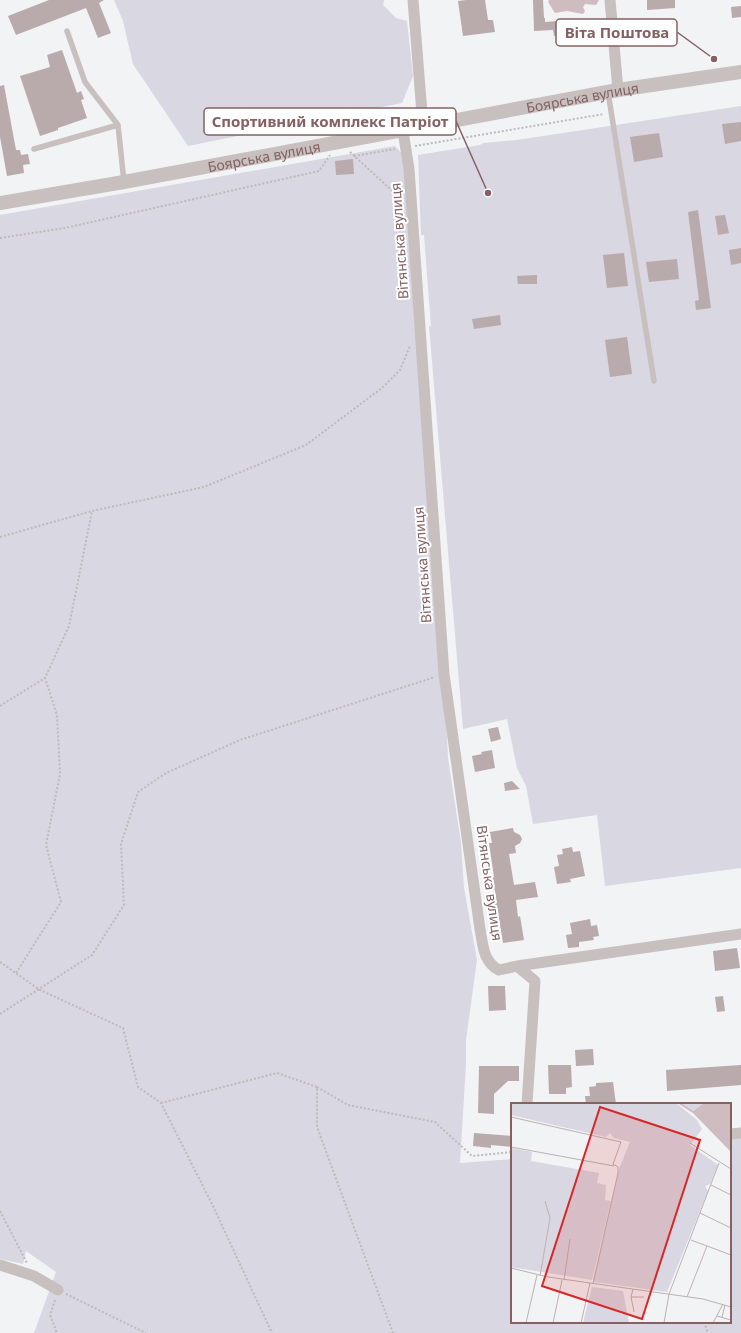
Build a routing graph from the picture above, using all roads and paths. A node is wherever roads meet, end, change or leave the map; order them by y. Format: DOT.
graph roads {
  1 [pos="413,0"];
  2 [pos="610,0"];
  3 [pos="67,31"];
  4 [pos="741,72"];
  5 [pos="613,91"];
  6 [pos="611,112"];
  7 [pos="118,125"];
  8 [pos="423,126"];
  9 [pos="403,131"];
  10 [pos="339,142"];
  11 [pos="406,148"];
  12 [pos="34,149"];
  13 [pos="354,156"];
  14 [pos="124,182"];
  15 [pos="0,203"];
  16 [pos="412,210"];
  17 [pos="0,238"];
  18 [pos="421,329"];
  19 [pos="654,381"];
  20 [pos="92,511"];
  21 [pos="0,537"];
  22 [pos="444,674"];
  23 [pos="45,678"];
  24 [pos="0,706"];
  25 [pos="741,934"];
  26 [pos="0,962"];
  27 [pos="517,966"];
  28 [pos="16,973"];
  29 [pos="40,990"];
  30 [pos="0,1014"];
  31 [pos="318,1087"];
  32 [pos="161,1103"];
  33 [pos="527,1103"];
  34 [pos="741,1133"];
  35 [pos="731,1134"];
  36 [pos="511,1152"];
  37 [pos="0,1211"];
  38 [pos="0,1265"];
  39 [pos="34,1276"];
  40 [pos="58,1290"];
  41 [pos="704,1323"];
  42 [pos="57,1333"];
  43 [pos="146,1333"];
  44 [pos="272,1333"];
  45 [pos="393,1333"];
  46 [pos="708,1333"];
  1 -- 8 [label="street"];
  2 -- 5 [label="street"];
  3 -- 7 [label="lane"];
  4 -- 5 [label="street, Боярська вулиця"];
  5 -- 6 [label="lane"];
  5 -- 8 [label="street, Боярська вулиця"];
  6 -- 11 [label="path"];
  6 -- 19 [label="lane"];
  7 -- 12 [label="lane"];
  7 -- 14 [label="lane"];
  8 -- 9 [label="street, Боярська вулиця"];
  9 -- 10 [label="street, Боярська вулиця"];
  9 -- 11 [label="street, Вітянська вулиця"];
  10 -- 13 [label="path"];
  10 -- 14 [label="street, Боярська вулиця"];
  10 -- 17 [label="path"];
  11 -- 13 [label="path"];
  11 -- 16 [label="street, Вітянська вулиця"];
  13 -- 16 [label="path"];
  14 -- 15 [label="street, Боярська вулиця"];
  16 -- 18 [label="street, Вітянська вулиця"];
  18 -- 20 [label="path"];
  18 -- 22 [label="street, Вітянська вулиця"];
  20 -- 21 [label="path"];
  20 -- 23 [label="path"];
  22 -- 27 [label="street, Вітянська вулиця"];
  22 -- 29 [label="path"];
  23 -- 24 [label="path"];
  23 -- 28 [label="path"];
  25 -- 27 [label="street, Вітянська вулиця"];
  26 -- 28 [label="path"];
  27 -- 33 [label="street"];
  28 -- 29 [label="path"];
  29 -- 30 [label="path"];
  29 -- 32 [label="path"];
  31 -- 32 [label="path"];
  31 -- 36 [label="path"];
  31 -- 45 [label="path"];
  32 -- 44 [label="path"];
  34 -- 35 [label="street"];
  37 -- 39 [label="path"];
  38 -- 39 [label="street"];
  39 -- 40 [label="street"];
  40 -- 42 [label="path"];
  40 -- 43 [label="path"];
  41 -- 46 [label="path"];
}
